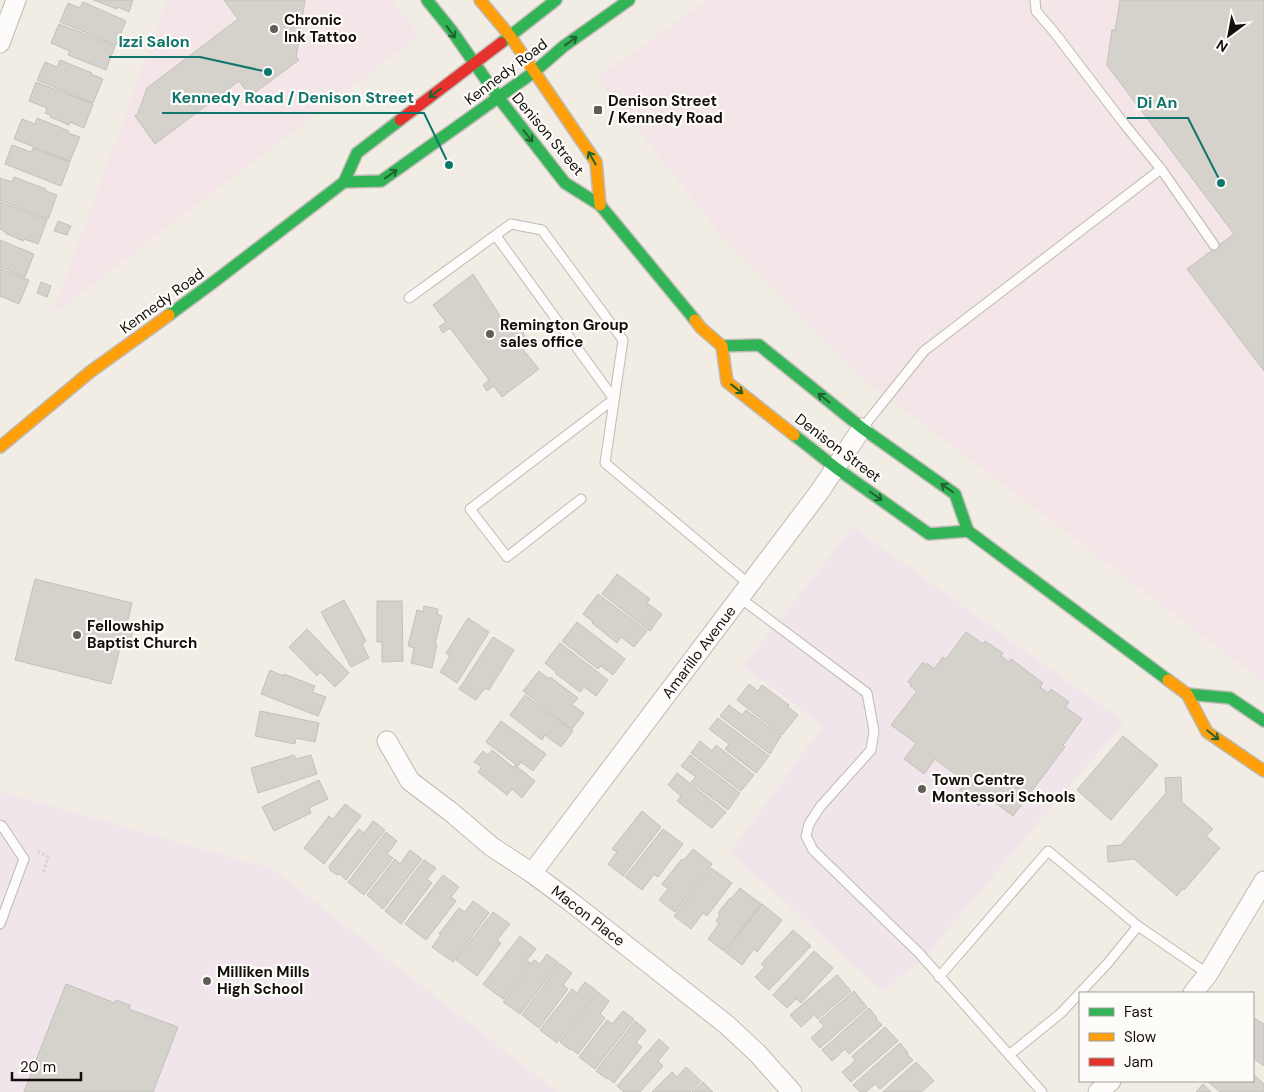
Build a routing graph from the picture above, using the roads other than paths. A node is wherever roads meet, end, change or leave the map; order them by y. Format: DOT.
graph roads {
  1 [pos="16,0"];
  2 [pos="427,0"];
  3 [pos="480,0"];
  4 [pos="556,0"];
  5 [pos="629,0"];
  6 [pos="1036,0"];
  7 [pos="510,36"];
  8 [pos="0,43"];
  9 [pos="474,64"];
  10 [pos="534,72"];
  11 [pos="498,97"];
  12 [pos="1161,169"];
  13 [pos="344,182"];
  14 [pos="600,205"];
  15 [pos="496,236"];
  16 [pos="1214,245"];
  17 [pos="409,298"];
  18 [pos="722,346"];
  19 [pos="614,399"];
  20 [pos="862,428"];
  21 [pos="0,447"];
  22 [pos="836,468"];
  23 [pos="581,499"];
  24 [pos="968,531"];
  25 [pos="745,591"];
  26 [pos="1187,694"];
  27 [pos="1264,721"];
  28 [pos="387,741"];
  29 [pos="1264,771"];
  30 [pos="0,826"];
  31 [pos="532,873"];
  32 [pos="1264,880"];
  33 [pos="0,924"];
  34 [pos="1138,926"];
  35 [pos="1208,974"];
  36 [pos="939,977"];
  37 [pos="1081,992"];
  38 [pos="1194,992"];
  39 [pos="1079,994"];
  40 [pos="1009,1055"];
  41 [pos="1110,1082"];
  42 [pos="792,1092"];
  43 [pos="1042,1092"];
  44 [pos="1098,1092"];
  1 -- 8 [label="street"];
  2 -- 9 [label="main road, Denison Street, one-way"];
  3 -- 7 [label="main road, Denison Street"];
  4 -- 7 [label="main road, Kennedy Road"];
  10 -- 5 [label="main road, Kennedy Road, one-way"];
  6 -- 12 [label="lane"];
  7 -- 9 [label="main road, Kennedy Road"];
  7 -- 10 [label="main road, Denison Street"];
  9 -- 11 [label="main road, Denison Street"];
  9 -- 13 [label="main road, Kennedy Road, one-way"];
  10 -- 11 [label="main road, Kennedy Road"];
  14 -- 10 [label="main road, Denison Street, one-way"];
  13 -- 11 [label="main road, Kennedy Road, one-way"];
  11 -- 14 [label="main road, Denison Street, one-way"];
  12 -- 16 [label="lane"];
  12 -- 20 [label="lane"];
  13 -- 21 [label="main road, Kennedy Road"];
  14 -- 18 [label="main road, Denison Street"];
  15 -- 17 [label="lane"];
  15 -- 19 [label="lane"];
  15 -- 19 [label="lane"];
  20 -- 18 [label="main road, Denison Street, one-way"];
  18 -- 22 [label="main road, Denison Street, one-way"];
  19 -- 23 [label="lane"];
  19 -- 25 [label="lane"];
  20 -- 22 [label="street, Amarillo Avenue"];
  24 -- 20 [label="main road, Denison Street, one-way"];
  22 -- 24 [label="main road, Denison Street, one-way"];
  22 -- 25 [label="street, Amarillo Avenue"];
  24 -- 26 [label="main road"];
  25 -- 31 [label="street, Amarillo Avenue"];
  25 -- 36 [label="lane"];
  26 -- 27 [label="main road"];
  26 -- 29 [label="main road, one-way"];
  28 -- 31 [label="street, Macon Place"];
  30 -- 33 [label="lane"];
  31 -- 42 [label="street, Macon Place"];
  32 -- 35 [label="street"];
  34 -- 35 [label="lane"];
  34 -- 36 [label="lane"];
  34 -- 37 [label="lane"];
  35 -- 38 [label="street"];
  36 -- 40 [label="lane"];
  39 -- 40 [label="lane"];
  40 -- 43 [label="lane"];
  41 -- 44 [label="street"];
}
